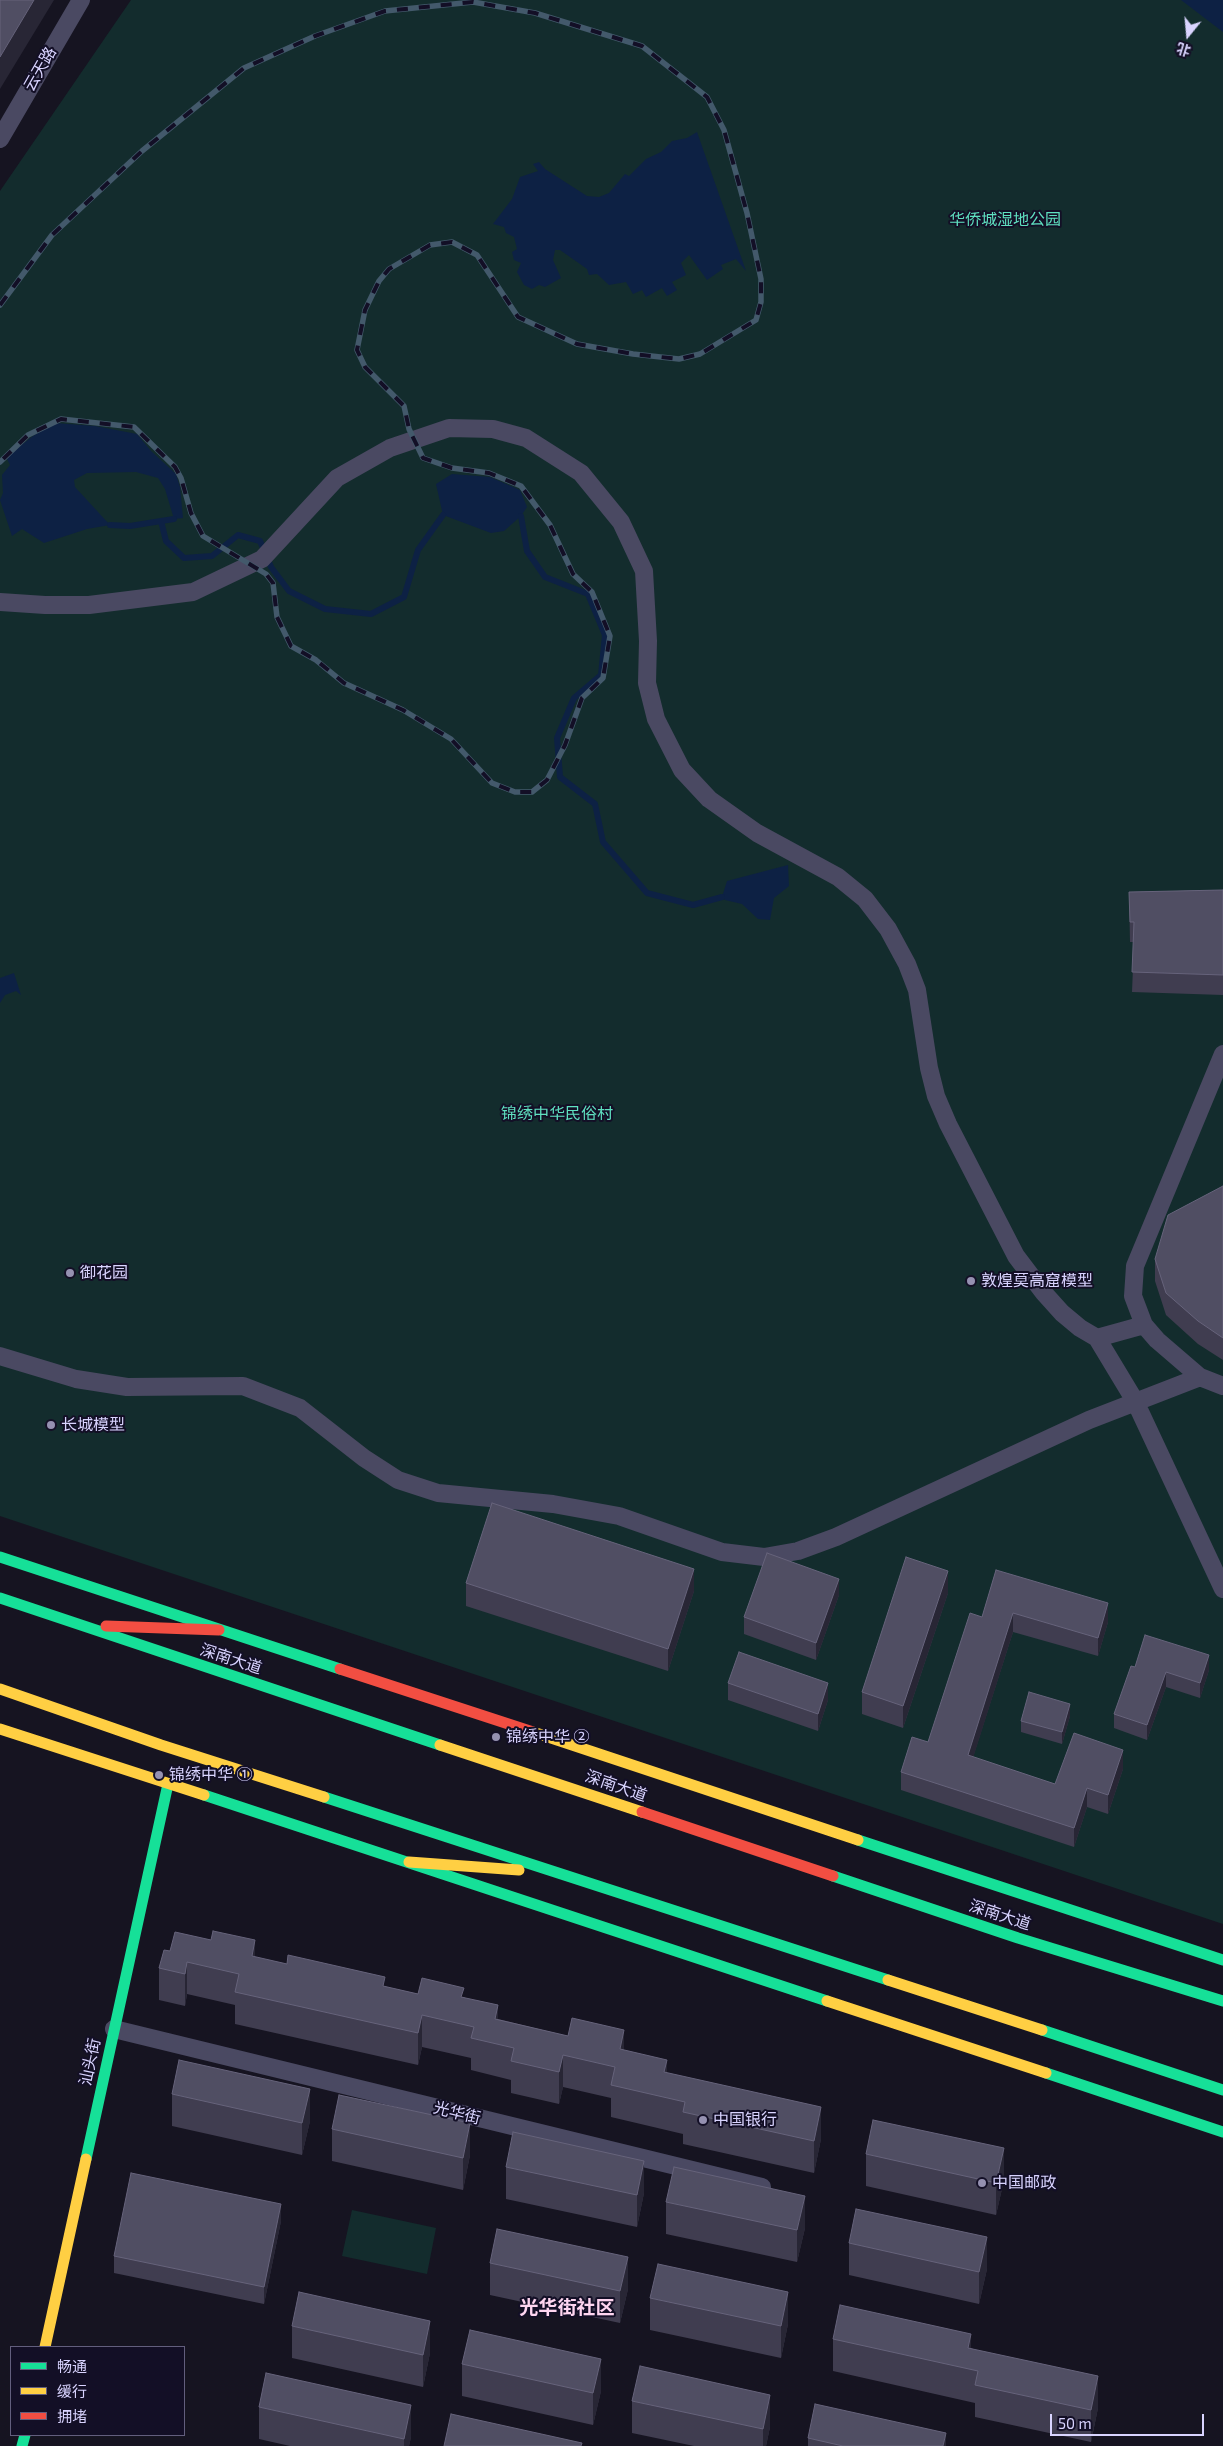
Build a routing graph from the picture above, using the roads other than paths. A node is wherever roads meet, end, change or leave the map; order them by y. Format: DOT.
graph roads {
  1 [pos="81,0"];
  2 [pos="0,139"];
  3 [pos="0,602"];
  4 [pos="1223,1054"];
  5 [pos="1144,1325"];
  6 [pos="1097,1338"];
  7 [pos="0,1356"];
  8 [pos="1200,1377"];
  9 [pos="1223,1386"];
  10 [pos="1135,1401"];
  11 [pos="0,1557"];
  12 [pos="1223,1588"];
  13 [pos="0,1598"];
  14 [pos="75,1625"];
  15 [pos="220,1630"];
  16 [pos="0,1689"];
  17 [pos="0,1729"];
  18 [pos="168,1784"];
  19 [pos="409,1862"];
  20 [pos="566,1874"];
  21 [pos="1223,1960"];
  22 [pos="1223,2002"];
  23 [pos="114,2029"];
  24 [pos="1173,2073"];
  25 [pos="1223,2077"];
  26 [pos="1223,2090"];
  27 [pos="1223,2132"];
  28 [pos="782,2192"];
  29 [pos="45,2346"];
  1 -- 2 [label="street, 云天路"];
  3 -- 6 [label="street"];
  4 -- 5 [label="street"];
  5 -- 6 [label="street"];
  5 -- 8 [label="street"];
  6 -- 10 [label="street"];
  7 -- 10 [label="street"];
  8 -- 9 [label="street"];
  8 -- 10 [label="street"];
  10 -- 12 [label="street"];
  11 -- 15 [label="main road"];
  13 -- 14 [label="main road, 深南大道"];
  14 -- 15 [label="main road"];
  14 -- 22 [label="main road, 深南大道"];
  15 -- 21 [label="main road"];
  16 -- 20 [label="main road"];
  17 -- 18 [label="main road"];
  18 -- 19 [label="main road"];
  18 -- 23 [label="main road, 汕头街"];
  19 -- 20 [label="main road"];
  19 -- 27 [label="main road"];
  20 -- 24 [label="main road"];
  23 -- 28 [label="street, 光华街"];
  23 -- 29 [label="main road, 汕头街"];
  24 -- 25 [label="main road"];
  24 -- 26 [label="main road"];
}
